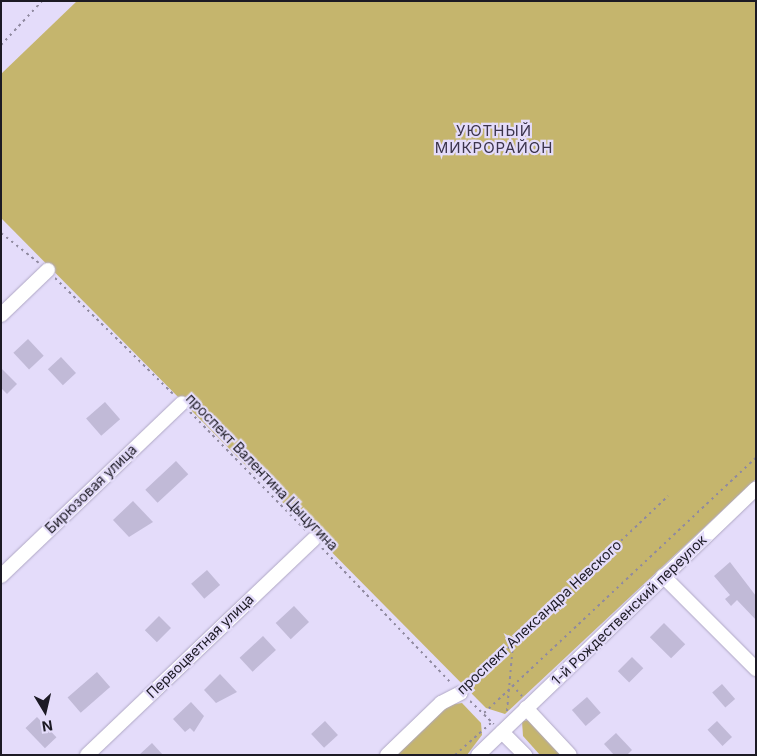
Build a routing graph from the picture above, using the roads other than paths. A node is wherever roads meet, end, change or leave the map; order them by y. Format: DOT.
graph roads {
  1 [pos="48,270"];
  2 [pos="1,315"];
  3 [pos="182,403"];
  4 [pos="756,488"];
  5 [pos="314,539"];
  6 [pos="1,576"];
  7 [pos="663,576"];
  8 [pos="756,669"];
  9 [pos="461,693"];
  10 [pos="526,708"];
  11 [pos="502,732"];
  12 [pos="87,755"];
  13 [pos="387,755"];
  14 [pos="478,755"];
  15 [pos="525,755"];
  16 [pos="570,755"];
  1 -- 2 [label="street"];
  3 -- 6 [label="street, Бирюзовая улица"];
  4 -- 7 [label="street, 1-й Рождественский переулок"];
  5 -- 12 [label="street, Первоцветная улица"];
  7 -- 8 [label="street"];
  7 -- 10 [label="street, 1-й Рождественский переулок"];
  9 -- 13 [label="street, проспект Александра Невского"];
  10 -- 11 [label="street, 1-й Рождественский переулок"];
  10 -- 16 [label="street"];
  11 -- 14 [label="street, 1-й Рождественский переулок"];
  11 -- 15 [label="street"];
}
